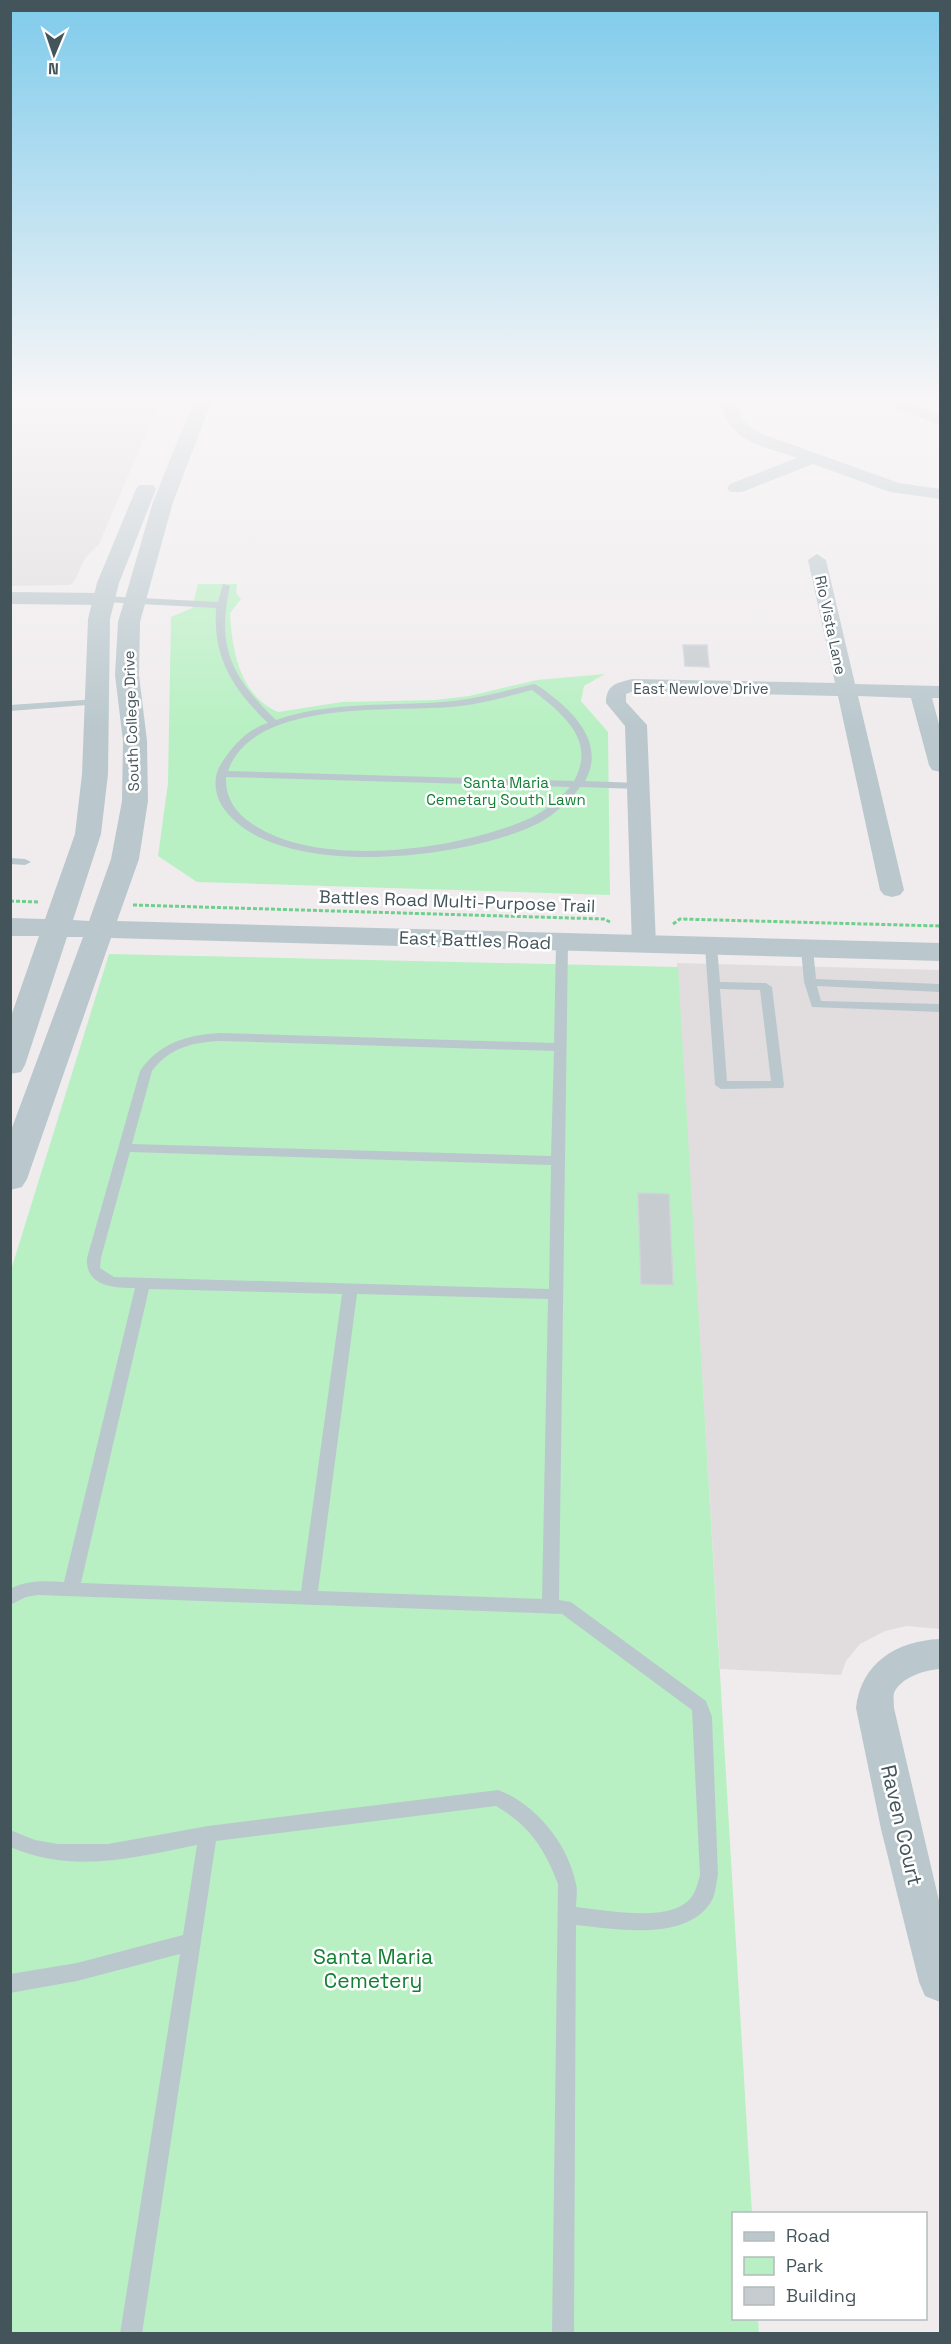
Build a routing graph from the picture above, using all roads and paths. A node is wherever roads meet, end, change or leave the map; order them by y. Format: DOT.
graph roads {
  1 [pos="139,507"];
  2 [pos="162,507"];
  3 [pos="817,560"];
  4 [pos="10,598"];
  5 [pos="103,599"];
  6 [pos="141,600"];
  7 [pos="846,690"];
  8 [pos="930,692"];
  9 [pos="97,702"];
  10 [pos="10,708"];
  11 [pos="275,723"];
  12 [pos="935,726"];
  13 [pos="940,765"];
  14 [pos="221,774"];
  15 [pos="579,784"];
  16 [pos="638,786"];
  17 [pos="10,861"];
  18 [pos="25,862"];
  19 [pos="892,890"];
  20 [pos="104,917"];
  21 [pos="940,926"];
  22 [pos="10,927"];
  23 [pos="55,929"];
  24 [pos="562,943"];
  25 [pos="644,945"];
  26 [pos="711,947"];
  27 [pos="807,949"];
  28 [pos="940,952"];
  29 [pos="810,982"];
  30 [pos="713,985"];
  31 [pos="940,988"];
  32 [pos="940,1008"];
  33 [pos="560,1047"];
  34 [pos="10,1065"];
  35 [pos="124,1148"];
  36 [pos="558,1161"];
  37 [pos="10,1179"];
  38 [pos="143,1284"];
  39 [pos="350,1289"];
  40 [pos="556,1294"];
  41 [pos="71,1589"];
  42 [pos="309,1597"];
  43 [pos="10,1598"];
  44 [pos="550,1606"];
  45 [pos="940,1654"];
  46 [pos="208,1834"];
  47 [pos="10,1838"];
  48 [pos="566,1915"];
  49 [pos="191,1942"];
  50 [pos="940,1982"];
  51 [pos="10,1984"];
  52 [pos="131,2334"];
  53 [pos="563,2334"];
  1 -- 5 [label="street, South College Drive"];
  2 -- 6 [label="street, South College Drive"];
  3 -- 7 [label="street, Rio Vista Lane"];
  4 -- 5 [label="street"];
  5 -- 6 [label="lane"];
  5 -- 9 [label="street, South College Drive"];
  6 -- 11 [label="lane"];
  6 -- 20 [label="street, South College Drive"];
  7 -- 8 [label="street, East Newlove Drive"];
  7 -- 16 [label="street, East Newlove Drive"];
  7 -- 19 [label="street, Rio Vista Lane"];
  8 -- 12 [label="street"];
  9 -- 10 [label="lane"];
  9 -- 23 [label="street, South College Drive"];
  11 -- 14 [label="lane"];
  11 -- 15 [label="lane"];
  12 -- 13 [label="street"];
  14 -- 15 [label="lane"];
  14 -- 15 [label="lane"];
  15 -- 16 [label="lane"];
  16 -- 25 [label="street, East Newlove Drive"];
  17 -- 18 [label="lane"];
  20 -- 23 [label="street, East Battles Road"];
  20 -- 24 [label="street, East Battles Road"];
  20 -- 25 [label="path, Battles Road Multi-Purpose Trail"];
  20 -- 37 [label="street, South College Drive"];
  21 -- 25 [label="path"];
  22 -- 23 [label="street, East Battles Road"];
  23 -- 34 [label="street, South College Drive"];
  24 -- 25 [label="street, East Battles Road"];
  24 -- 33 [label="lane"];
  25 -- 26 [label="street, East Battles Road"];
  26 -- 27 [label="street, East Battles Road"];
  26 -- 30 [label="lane"];
  27 -- 28 [label="street, East Battles Road"];
  27 -- 29 [label="lane"];
  29 -- 31 [label="lane"];
  29 -- 32 [label="lane"];
  30 -- 30 [label="lane"];
  33 -- 35 [label="lane"];
  33 -- 36 [label="lane"];
  35 -- 36 [label="lane"];
  35 -- 38 [label="lane"];
  36 -- 40 [label="lane"];
  38 -- 39 [label="lane"];
  38 -- 41 [label="lane"];
  39 -- 40 [label="lane"];
  39 -- 42 [label="lane"];
  40 -- 44 [label="lane"];
  41 -- 42 [label="lane"];
  41 -- 43 [label="lane"];
  42 -- 44 [label="lane"];
  44 -- 48 [label="lane"];
  45 -- 50 [label="street, Raven Court"];
  46 -- 47 [label="lane"];
  46 -- 48 [label="lane"];
  46 -- 49 [label="lane"];
  48 -- 53 [label="lane"];
  49 -- 51 [label="lane"];
  49 -- 52 [label="lane"];
}
